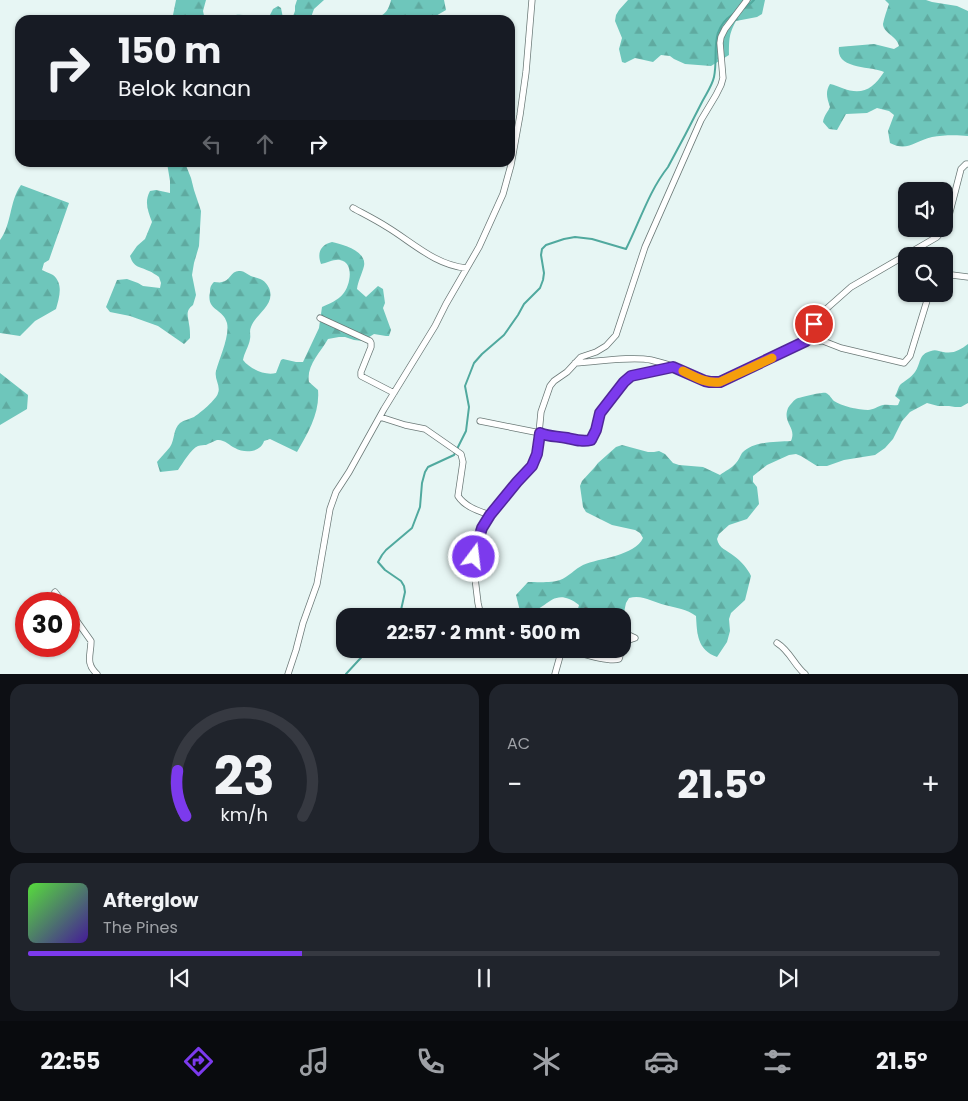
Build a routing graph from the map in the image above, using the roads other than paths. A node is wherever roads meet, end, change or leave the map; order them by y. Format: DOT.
graph roads {
  1 [pos="532,0"];
  2 [pos="747,0"];
  3 [pos="515,140"];
  4 [pos="968,164"];
  5 [pos="510,167"];
  6 [pos="353,208"];
  7 [pos="466,268"];
  8 [pos="953,275"];
  9 [pos="968,277"];
  10 [pos="927,302"];
  11 [pos="320,318"];
  12 [pos="806,341"];
  13 [pos="575,363"];
  14 [pos="673,367"];
  15 [pos="394,393"];
  16 [pos="380,417"];
  17 [pos="480,421"];
  18 [pos="540,433"];
  19 [pos="490,515"];
  20 [pos="479,608"];
  21 [pos="80,626"];
  22 [pos="777,643"];
  23 [pos="560,658"];
  24 [pos="600,658"];
  25 [pos="619,658"];
  26 [pos="97,674"];
  27 [pos="288,674"];
  28 [pos="554,674"];
  29 [pos="805,674"];
  1 -- 3 [label="street"];
  2 -- 13 [label="street"];
  4 -- 12 [label="street"];
  5 -- 7 [label="street"];
  6 -- 7 [label="street"];
  7 -- 15 [label="street"];
  8 -- 9 [label="street"];
  10 -- 12 [label="street"];
  11 -- 15 [label="street"];
  12 -- 14 [label="street"];
  13 -- 14 [label="street"];
  13 -- 18 [label="street"];
  14 -- 18 [label="street"];
  15 -- 16 [label="street"];
  16 -- 19 [label="street"];
  16 -- 27 [label="street"];
  17 -- 18 [label="street"];
  18 -- 19 [label="street"];
  19 -- 20 [label="street"];
  21 -- 26 [label="street"];
  22 -- 29 [label="street"];
  23 -- 28 [label="street"];
  24 -- 25 [label="street"];
}
